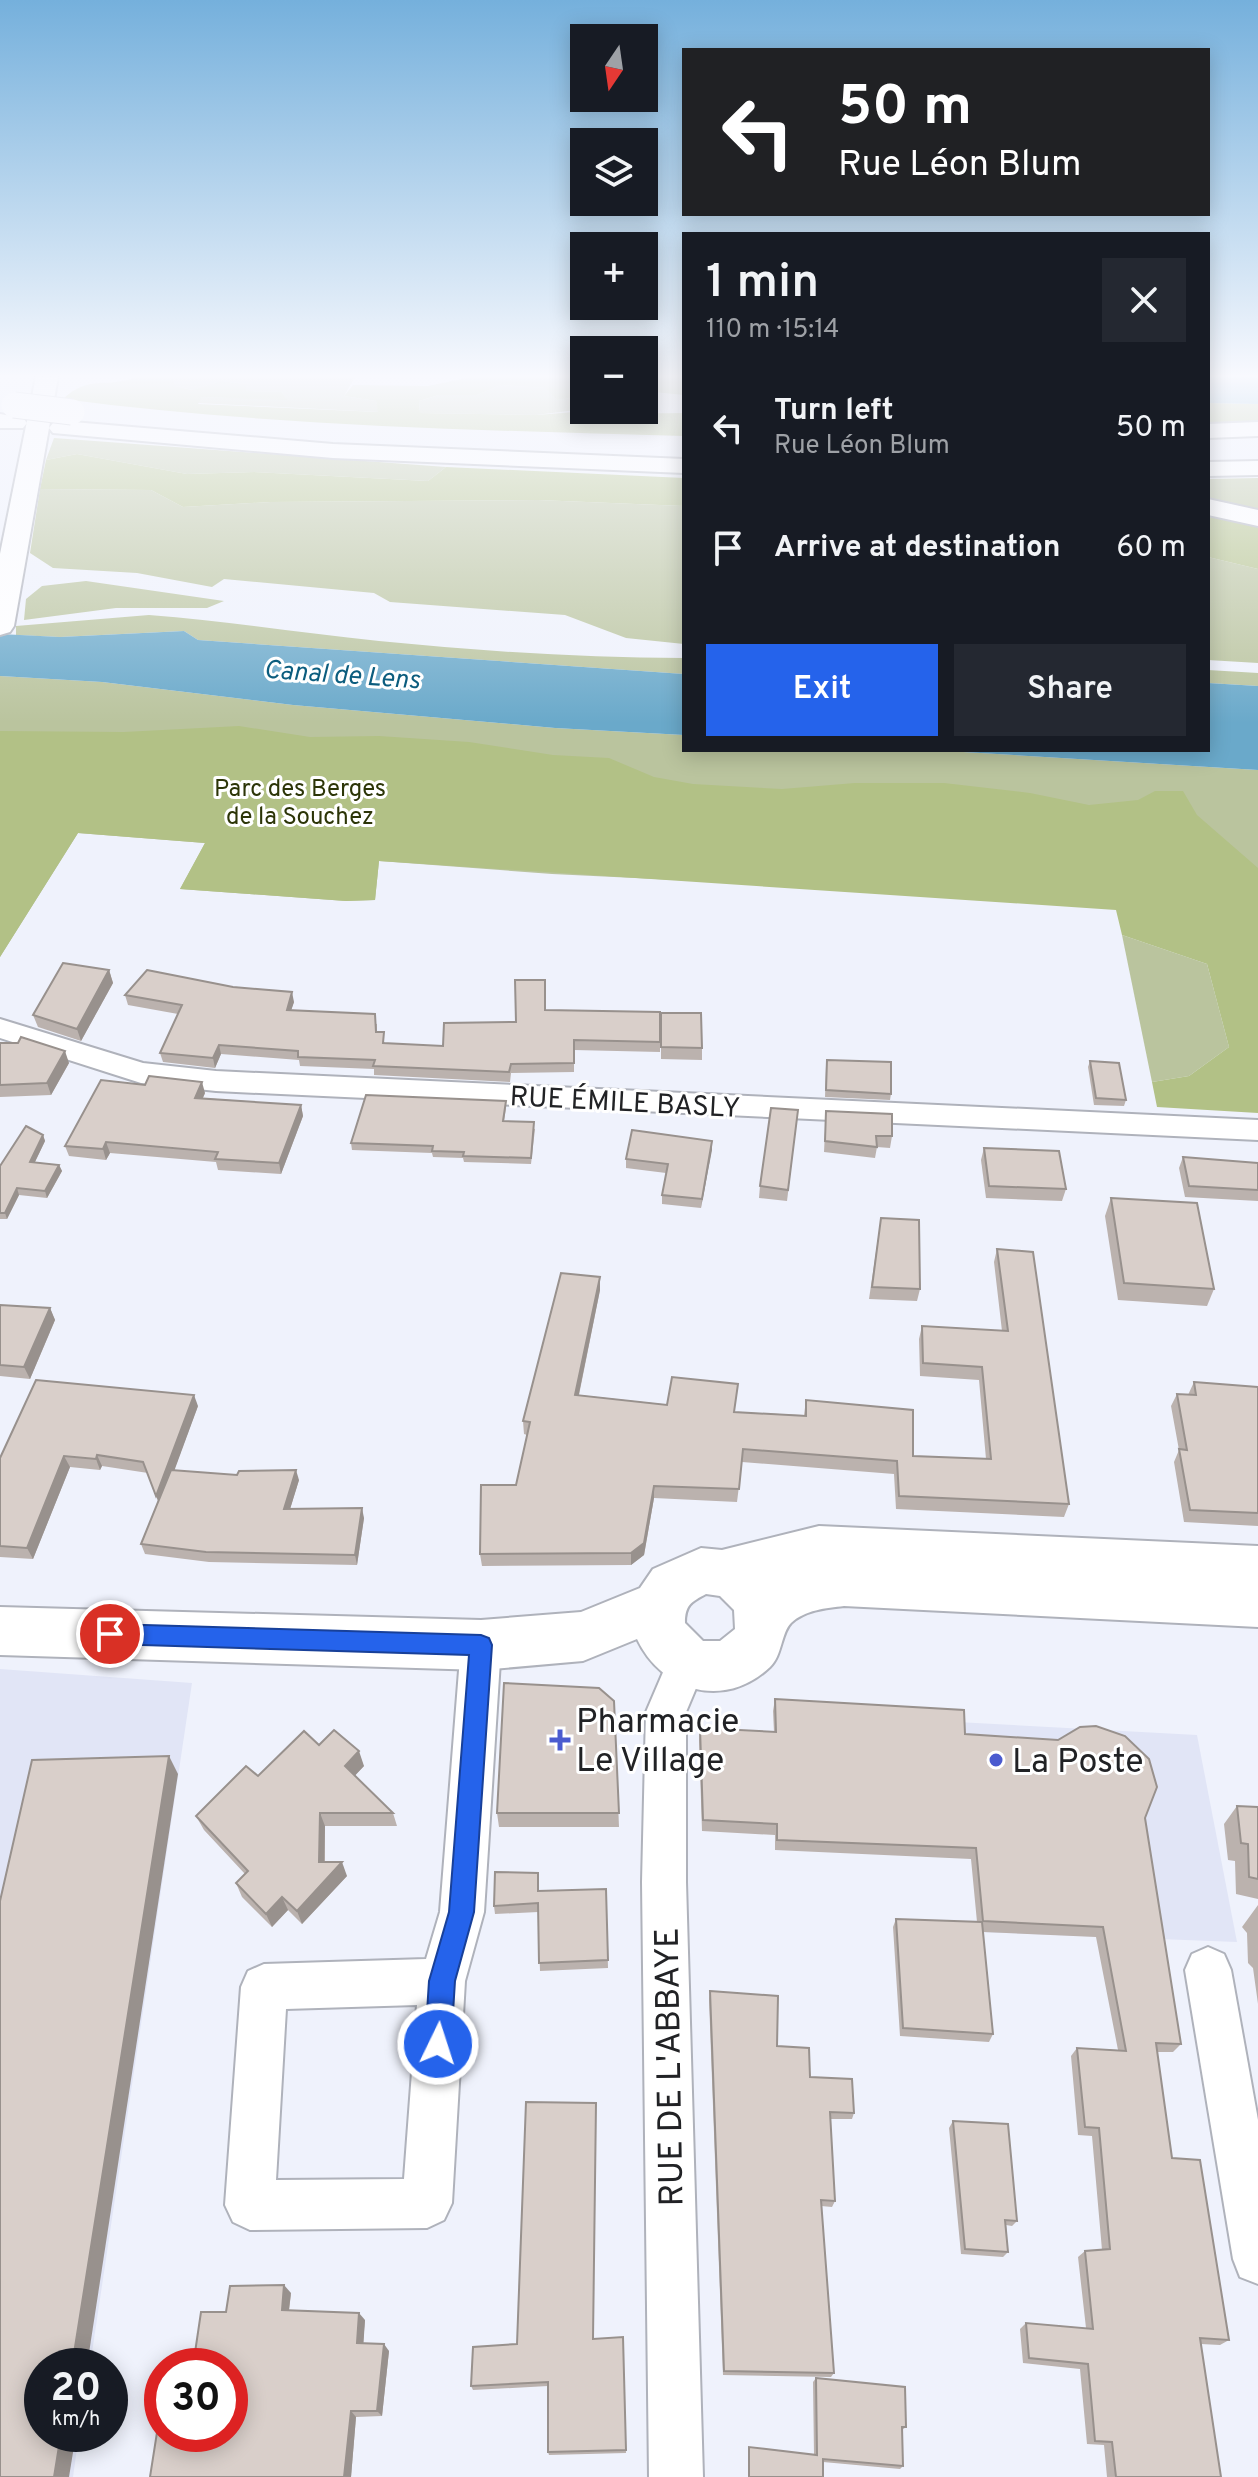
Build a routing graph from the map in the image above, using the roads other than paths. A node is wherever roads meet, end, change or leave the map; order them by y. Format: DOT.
graph roads {
  1 [pos="25,493"];
  2 [pos="1210,507"];
  3 [pos="1258,518"];
  4 [pos="3,613"];
  5 [pos="0,1028"];
  6 [pos="1258,1130"];
  7 [pos="1258,1569"];
  8 [pos="722,1573"];
  9 [pos="1258,1603"];
  10 [pos="762,1613"];
  11 [pos="0,1631"];
  12 [pos="672,1640"];
  13 [pos="481,1645"];
  14 [pos="1208,1970"];
  15 [pos="442,1981"];
  16 [pos="1258,2259"];
  17 [pos="676,2477"];
  1 -- 4 [label="main road"];
  2 -- 3 [label="main road"];
  5 -- 6 [label="street, RUE ÉMILE BASLY"];
  7 -- 8 [label="main road"];
  8 -- 10 [label="main road"];
  8 -- 12 [label="main road"];
  9 -- 10 [label="main road"];
  10 -- 12 [label="main road"];
  11 -- 13 [label="main road"];
  12 -- 13 [label="main road"];
  12 -- 17 [label="street, RUE DE L'ABBAYE"];
  13 -- 15 [label="street"];
  14 -- 16 [label="street"];
  15 -- 15 [label="street"];
}
